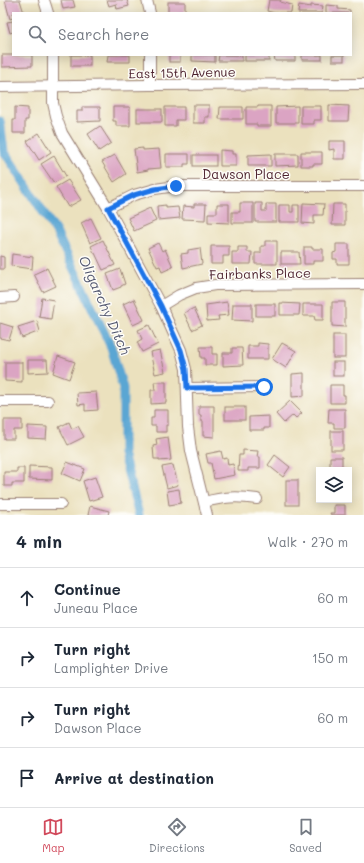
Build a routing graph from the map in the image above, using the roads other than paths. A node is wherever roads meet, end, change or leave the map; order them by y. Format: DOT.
graph roads {
  1 [pos="44,0"];
  2 [pos="147,0"];
  3 [pos="48,12"];
  4 [pos="150,12"];
  5 [pos="54,56"];
  6 [pos="150,56"];
  7 [pos="364,84"];
  8 [pos="150,85"];
  9 [pos="53,86"];
  10 [pos="0,87"];
  11 [pos="364,186"];
  12 [pos="108,208"];
  13 [pos="364,284"];
  14 [pos="14,297"];
  15 [pos="0,298"];
  16 [pos="161,306"];
  17 [pos="264,387"];
  18 [pos="187,388"];
  19 [pos="0,401"];
  20 [pos="48,401"];
  21 [pos="258,498"];
  22 [pos="204,502"];
  23 [pos="0,504"];
  24 [pos="61,504"];
  25 [pos="207,515"];
  1 -- 3 [label="street"];
  2 -- 4 [label="street"];
  5 -- 9 [label="street"];
  6 -- 8 [label="street"];
  7 -- 8 [label="street, East 15th Avenue"];
  8 -- 9 [label="street, East 15th Avenue"];
  9 -- 10 [label="street, East 15th Avenue"];
  9 -- 12 [label="street"];
  11 -- 12 [label="street, Dawson Place"];
  12 -- 16 [label="street"];
  13 -- 16 [label="street, Fairbanks Place"];
  14 -- 15 [label="street"];
  16 -- 18 [label="street"];
  17 -- 18 [label="street"];
  18 -- 22 [label="street"];
  19 -- 20 [label="street"];
  21 -- 22 [label="street"];
  22 -- 25 [label="street"];
  23 -- 24 [label="street"];
}
